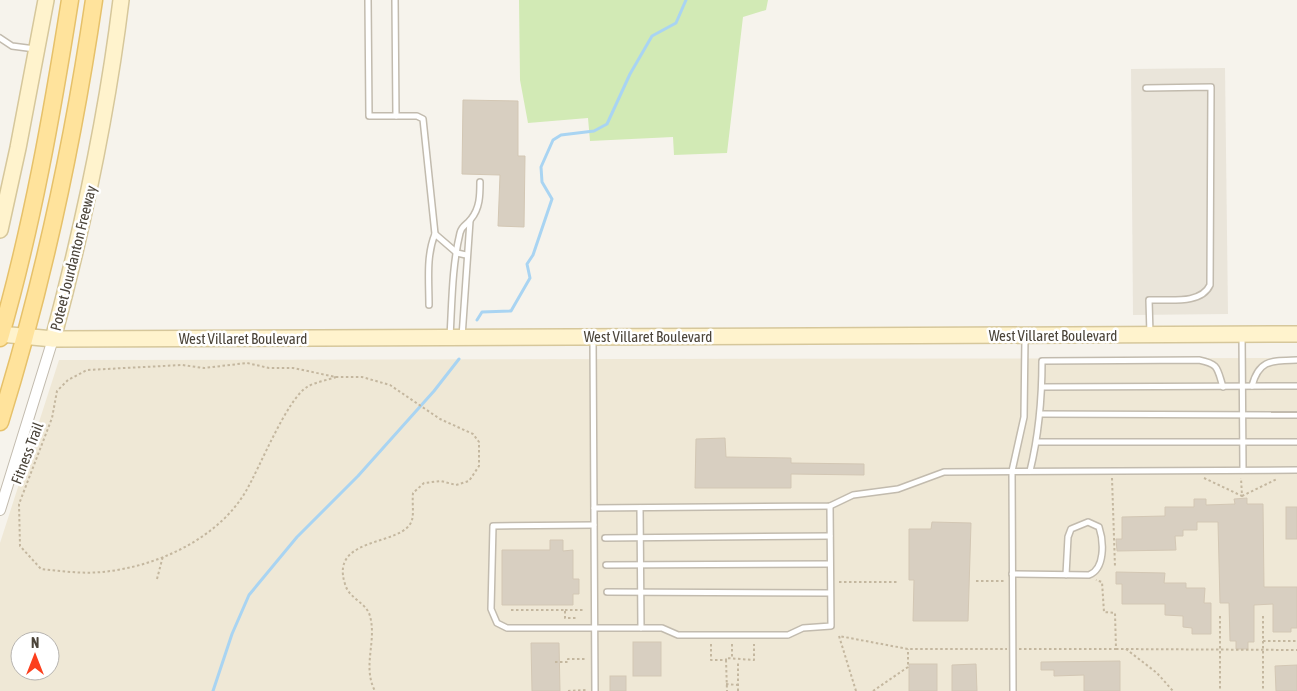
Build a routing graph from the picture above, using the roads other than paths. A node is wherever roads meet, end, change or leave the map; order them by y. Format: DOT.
graph roads {
  1 [pos="46,0"];
  2 [pos="70,0"];
  3 [pos="94,0"];
  4 [pos="121,0"];
  5 [pos="368,0"];
  6 [pos="395,0"];
  7 [pos="0,38"];
  8 [pos="37,50"];
  9 [pos="1146,88"];
  10 [pos="396,116"];
  11 [pos="480,182"];
  12 [pos="2,214"];
  13 [pos="470,221"];
  14 [pos="0,230"];
  15 [pos="435,234"];
  16 [pos="456,253"];
  17 [pos="466,255"];
  18 [pos="429,306"];
  19 [pos="1242,334"];
  20 [pos="1297,334"];
  21 [pos="0,335"];
  22 [pos="1025,335"];
  23 [pos="1150,335"];
  24 [pos="26,336"];
  25 [pos="592,336"];
  26 [pos="456,337"];
  27 [pos="53,339"];
  28 [pos="1297,360"];
  29 [pos="1242,386"];
  30 [pos="1252,386"];
  31 [pos="1297,386"];
  32 [pos="1042,387"];
  33 [pos="1223,387"];
  34 [pos="1041,414"];
  35 [pos="1242,415"];
  36 [pos="1297,415"];
  37 [pos="0,422"];
  38 [pos="1037,442"];
  39 [pos="1242,442"];
  40 [pos="1297,442"];
  41 [pos="1243,470"];
  42 [pos="1297,470"];
  43 [pos="1012,471"];
  44 [pos="1030,471"];
  45 [pos="830,506"];
  46 [pos="594,508"];
  47 [pos="640,508"];
  48 [pos="0,510"];
  49 [pos="594,525"];
  50 [pos="830,536"];
  51 [pos="605,538"];
  52 [pos="640,538"];
  53 [pos="830,564"];
  54 [pos="606,565"];
  55 [pos="640,565"];
  56 [pos="1012,574"];
  57 [pos="1066,575"];
  58 [pos="607,592"];
  59 [pos="641,592"];
  60 [pos="830,593"];
  61 [pos="594,628"];
  62 [pos="641,628"];
  63 [pos="595,690"];
  64 [pos="1013,691"];
  1 -- 8 [label="street"];
  2 -- 21 [label="main road"];
  3 -- 24 [label="main road, Poteet Jourdanton Freeway"];
  4 -- 27 [label="street, Poteet Jourdanton Freeway"];
  5 -- 10 [label="lane"];
  6 -- 10 [label="lane"];
  7 -- 8 [label="lane"];
  8 -- 12 [label="street"];
  9 -- 23 [label="lane"];
  10 -- 15 [label="lane"];
  11 -- 13 [label="lane"];
  12 -- 14 [label="street"];
  13 -- 16 [label="lane"];
  13 -- 17 [label="lane"];
  15 -- 16 [label="lane"];
  15 -- 18 [label="lane"];
  16 -- 17 [label="lane"];
  16 -- 26 [label="lane"];
  17 -- 26 [label="lane"];
  19 -- 20 [label="street, West Villaret Boulevard"];
  19 -- 23 [label="street, West Villaret Boulevard"];
  19 -- 29 [label="lane"];
  21 -- 24 [label="street, West Villaret Boulevard"];
  22 -- 23 [label="street, West Villaret Boulevard"];
  22 -- 25 [label="street, West Villaret Boulevard"];
  22 -- 43 [label="lane"];
  24 -- 27 [label="street, West Villaret Boulevard"];
  24 -- 37 [label="main road, Poteet Jourdanton Freeway"];
  25 -- 26 [label="street, West Villaret Boulevard"];
  25 -- 46 [label="lane"];
  26 -- 27 [label="street, West Villaret Boulevard"];
  27 -- 48 [label="street, Poteet Jourdanton Freeway"];
  28 -- 30 [label="lane"];
  29 -- 30 [label="lane"];
  29 -- 33 [label="lane"];
  29 -- 35 [label="lane"];
  30 -- 31 [label="lane"];
  32 -- 33 [label="lane"];
  32 -- 33 [label="lane"];
  32 -- 34 [label="lane"];
  34 -- 35 [label="lane"];
  34 -- 38 [label="lane"];
  35 -- 36 [label="lane"];
  35 -- 39 [label="lane"];
  38 -- 39 [label="lane"];
  38 -- 44 [label="lane"];
  39 -- 40 [label="lane"];
  39 -- 41 [label="lane"];
  41 -- 42 [label="lane"];
  41 -- 44 [label="lane"];
  43 -- 44 [label="lane"];
  43 -- 45 [label="lane"];
  43 -- 56 [label="lane"];
  45 -- 47 [label="lane"];
  45 -- 50 [label="lane"];
  46 -- 47 [label="lane"];
  46 -- 49 [label="lane"];
  47 -- 52 [label="lane"];
  49 -- 61 [label="lane"];
  49 -- 61 [label="lane"];
  50 -- 52 [label="lane"];
  50 -- 53 [label="lane"];
  51 -- 52 [label="lane"];
  52 -- 55 [label="lane"];
  53 -- 55 [label="lane"];
  53 -- 60 [label="lane"];
  54 -- 55 [label="lane"];
  55 -- 59 [label="lane"];
  56 -- 57 [label="lane"];
  56 -- 64 [label="lane"];
  57 -- 57 [label="lane"];
  58 -- 59 [label="lane"];
  59 -- 60 [label="lane"];
  59 -- 62 [label="lane"];
  60 -- 62 [label="lane"];
  61 -- 62 [label="lane"];
  61 -- 63 [label="lane"];
}
